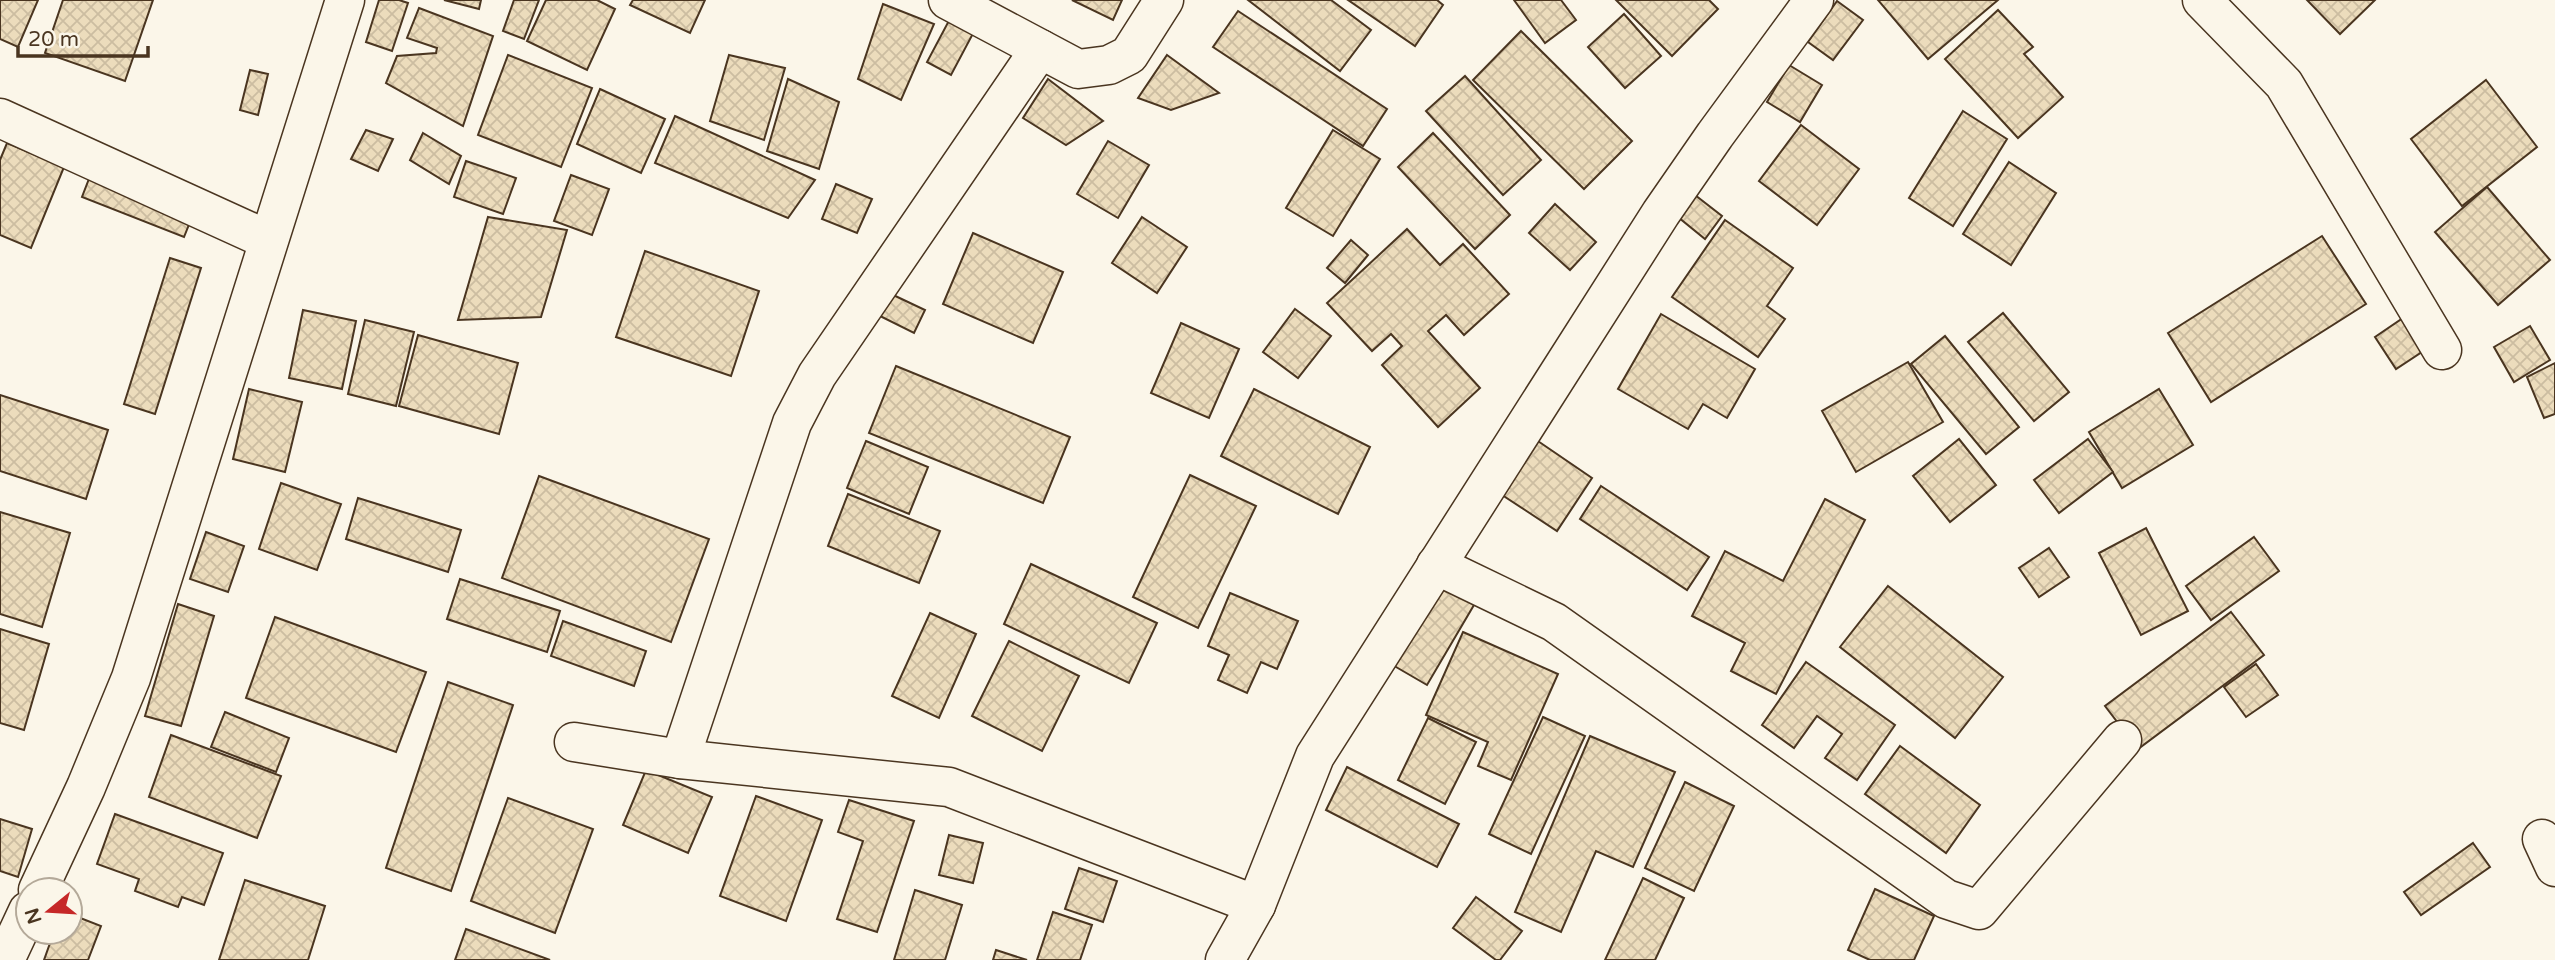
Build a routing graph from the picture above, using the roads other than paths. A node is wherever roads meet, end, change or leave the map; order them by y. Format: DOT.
graph roads {
  1 [pos="345,0"];
  2 [pos="948,0"];
  3 [pos="1164,0"];
  4 [pos="1814,0"];
  5 [pos="2202,0"];
  6 [pos="1040,48"];
  7 [pos="0,118"];
  8 [pos="268,240"];
  9 [pos="2442,349"];
  10 [pos="1436,565"];
  11 [pos="2122,740"];
  12 [pos="574,742"];
  13 [pos="680,759"];
  14 [pos="45,876"];
  15 [pos="1256,905"];
  16 [pos="14,941"];
  17 [pos="5,960"];
  18 [pos="1225,960"];
  1 -- 8 [label="street"];
  2 -- 6 [label="street"];
  3 -- 6 [label="street"];
  4 -- 10 [label="street"];
  5 -- 9 [label="street"];
  6 -- 13 [label="street"];
  7 -- 8 [label="street"];
  8 -- 14 [label="street"];
  10 -- 11 [label="street"];
  10 -- 15 [label="street"];
  12 -- 13 [label="street"];
  13 -- 15 [label="street"];
  15 -- 18 [label="street"];
  16 -- 17 [label="street"];
}
